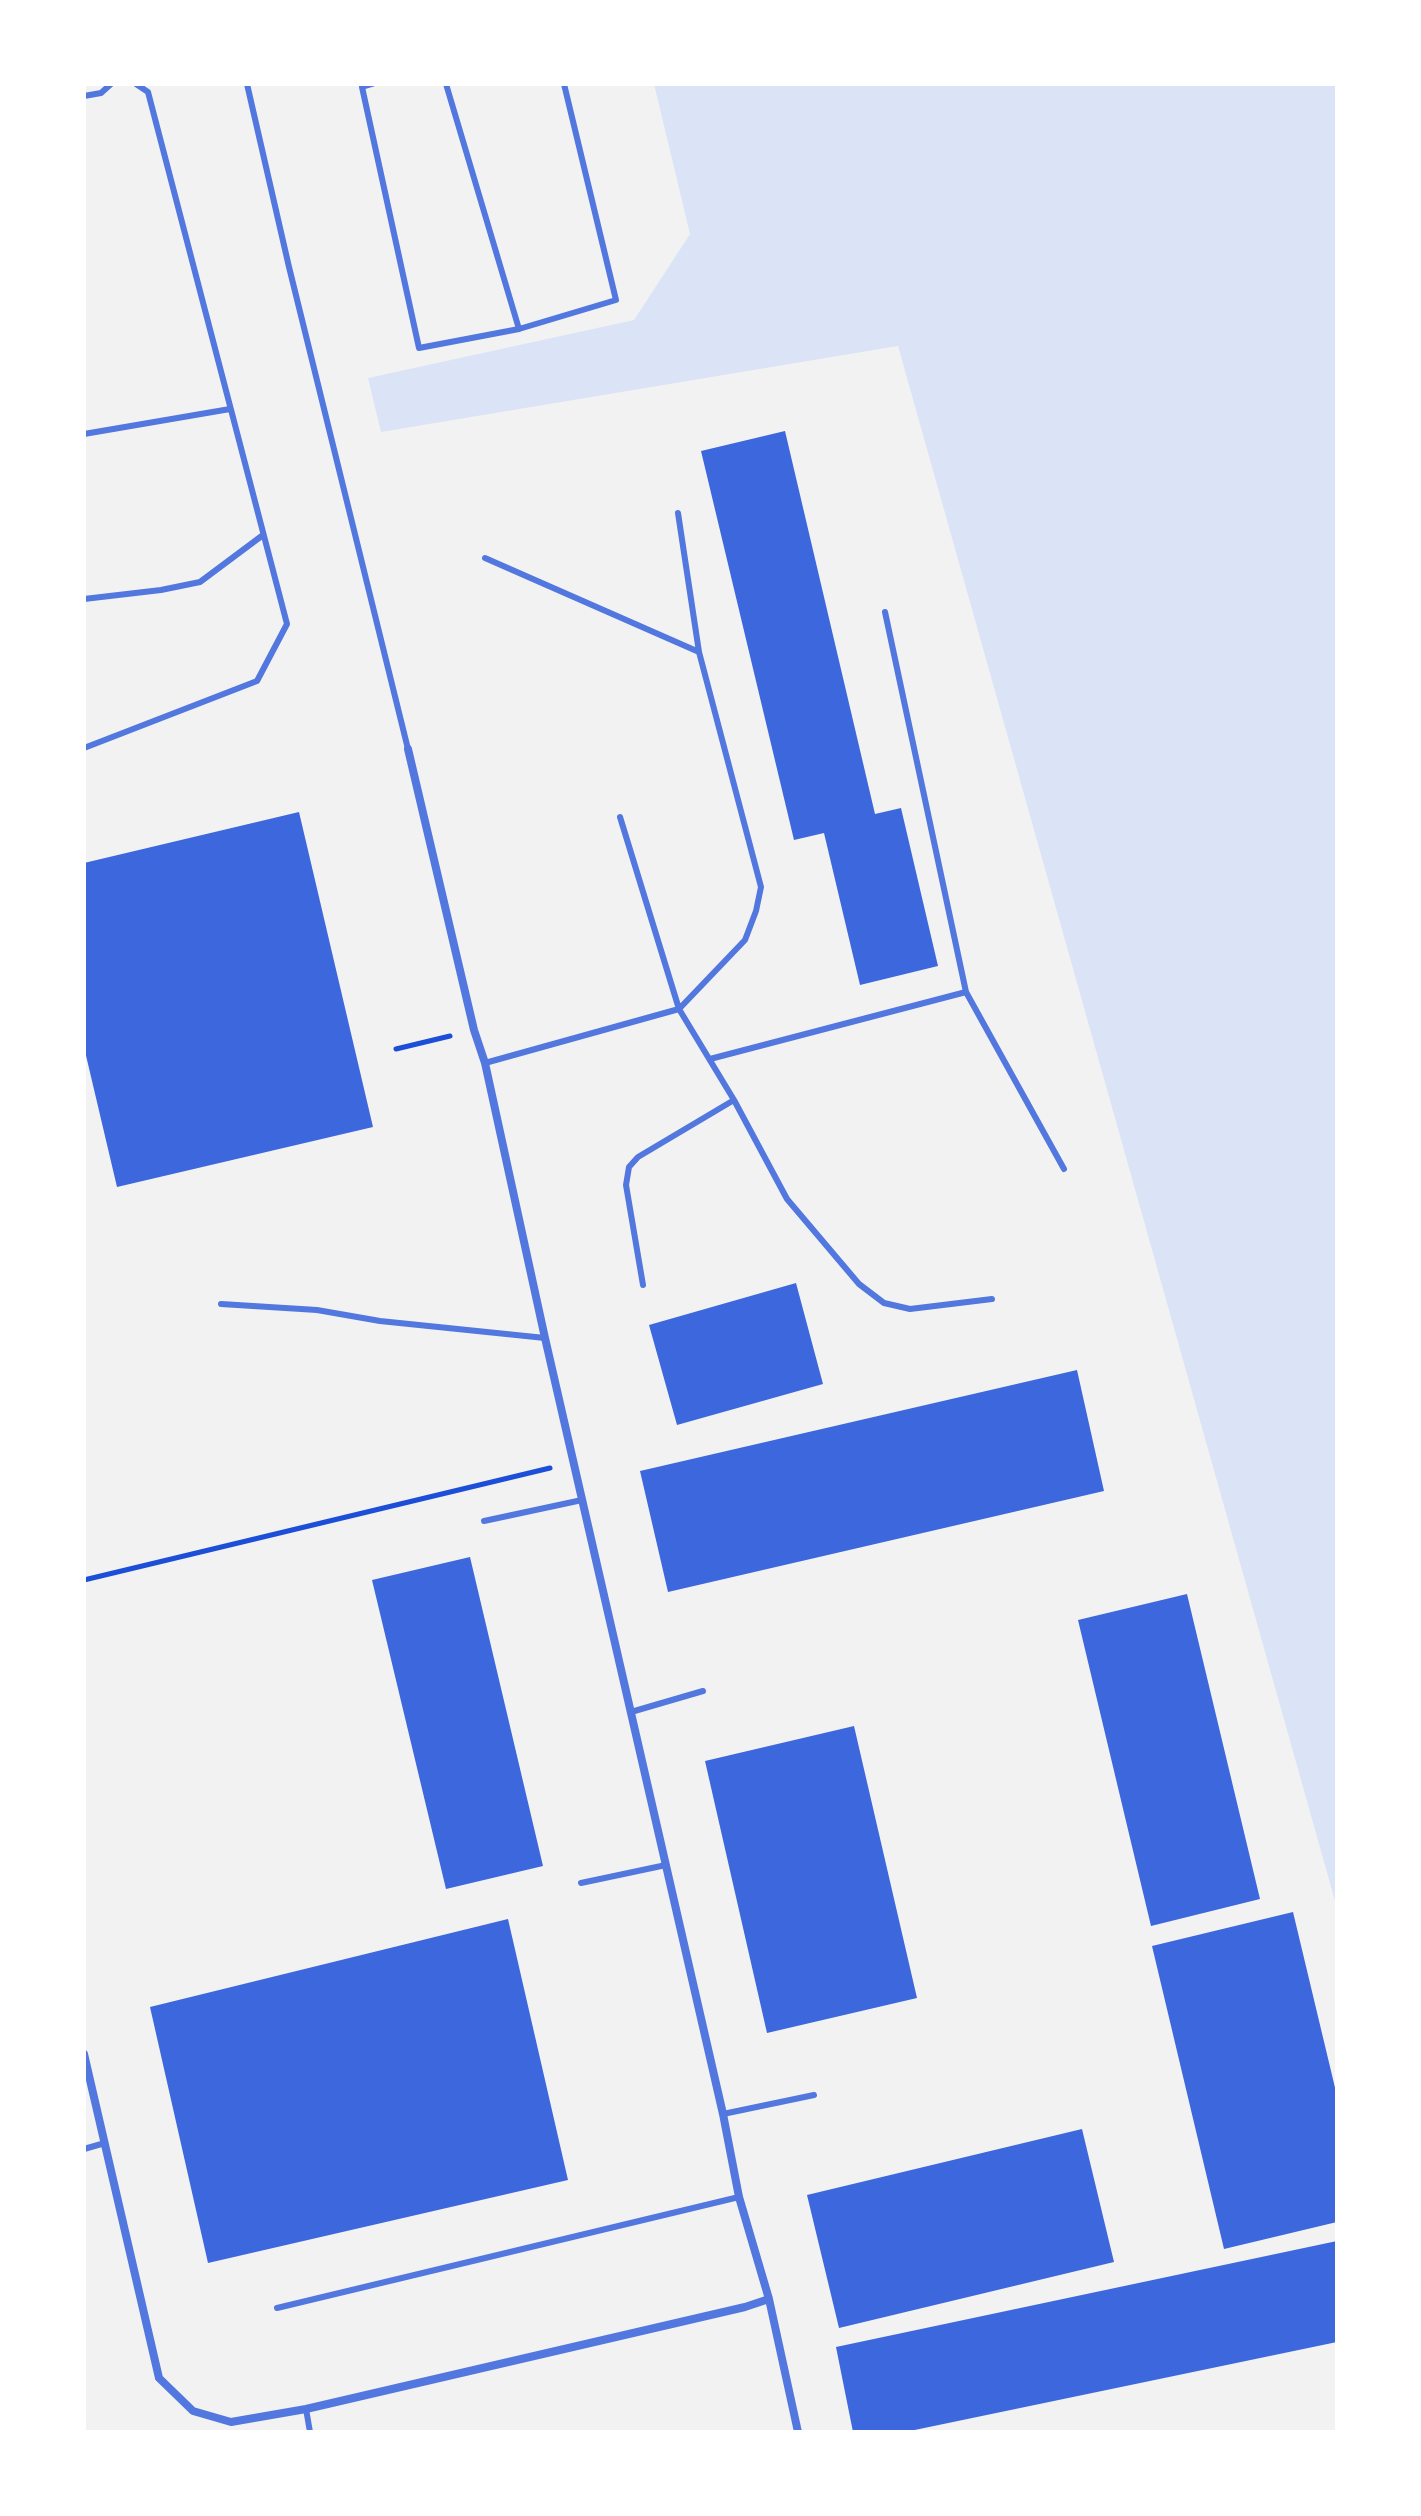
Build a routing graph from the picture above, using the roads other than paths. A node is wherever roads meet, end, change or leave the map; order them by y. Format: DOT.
graph roads {
  1 [pos="111,84"];
  2 [pos="136,84"];
  3 [pos="247,84"];
  4 [pos="372,84"];
  5 [pos="446,84"];
  6 [pos="564,84"];
  7 [pos="84,96"];
  8 [pos="519,329"];
  9 [pos="230,409"];
  10 [pos="84,434"];
  11 [pos="678,513"];
  12 [pos="263,535"];
  13 [pos="485,558"];
  14 [pos="84,599"];
  15 [pos="885,612"];
  16 [pos="699,652"];
  17 [pos="84,748"];
  18 [pos="408,749"];
  19 [pos="620,817"];
  20 [pos="966,992"];
  21 [pos="679,1009"];
  22 [pos="710,1059"];
  23 [pos="485,1063"];
  24 [pos="734,1100"];
  25 [pos="1064,1169"];
  26 [pos="643,1285"];
  27 [pos="992,1299"];
  28 [pos="221,1304"];
  29 [pos="545,1338"];
  30 [pos="582,1500"];
  31 [pos="484,1521"];
  32 [pos="703,1691"];
  33 [pos="631,1712"];
  34 [pos="666,1865"];
  35 [pos="581,1883"];
  36 [pos="84,2054"];
  37 [pos="814,2095"];
  38 [pos="723,2114"];
  39 [pos="105,2143"];
  40 [pos="84,2149"];
  41 [pos="739,2197"];
  42 [pos="769,2299"];
  43 [pos="277,2308"];
  44 [pos="306,2409"];
  45 [pos="310,2432"];
  46 [pos="798,2432"];
  1 -- 7 [label="lane"];
  2 -- 9 [label="lane"];
  3 -- 18 [label="lane"];
  4 -- 8 [label="lane"];
  5 -- 8 [label="lane"];
  6 -- 8 [label="lane"];
  9 -- 10 [label="lane"];
  9 -- 12 [label="lane"];
  11 -- 16 [label="lane"];
  12 -- 14 [label="lane"];
  12 -- 17 [label="lane"];
  13 -- 16 [label="lane"];
  15 -- 20 [label="lane"];
  16 -- 21 [label="lane"];
  18 -- 23 [label="street"];
  19 -- 21 [label="lane"];
  20 -- 22 [label="lane"];
  20 -- 25 [label="lane"];
  21 -- 22 [label="lane"];
  21 -- 23 [label="lane"];
  22 -- 24 [label="lane"];
  23 -- 29 [label="street"];
  24 -- 26 [label="lane"];
  24 -- 27 [label="lane"];
  28 -- 29 [label="lane"];
  29 -- 30 [label="street"];
  30 -- 31 [label="lane"];
  30 -- 33 [label="street"];
  32 -- 33 [label="lane"];
  33 -- 34 [label="street"];
  34 -- 35 [label="lane"];
  34 -- 38 [label="street"];
  36 -- 39 [label="street"];
  37 -- 38 [label="lane"];
  38 -- 41 [label="street"];
  39 -- 40 [label="lane"];
  39 -- 44 [label="street"];
  41 -- 42 [label="street"];
  41 -- 43 [label="lane"];
  42 -- 44 [label="street"];
  42 -- 46 [label="street"];
  44 -- 45 [label="lane"];
}
